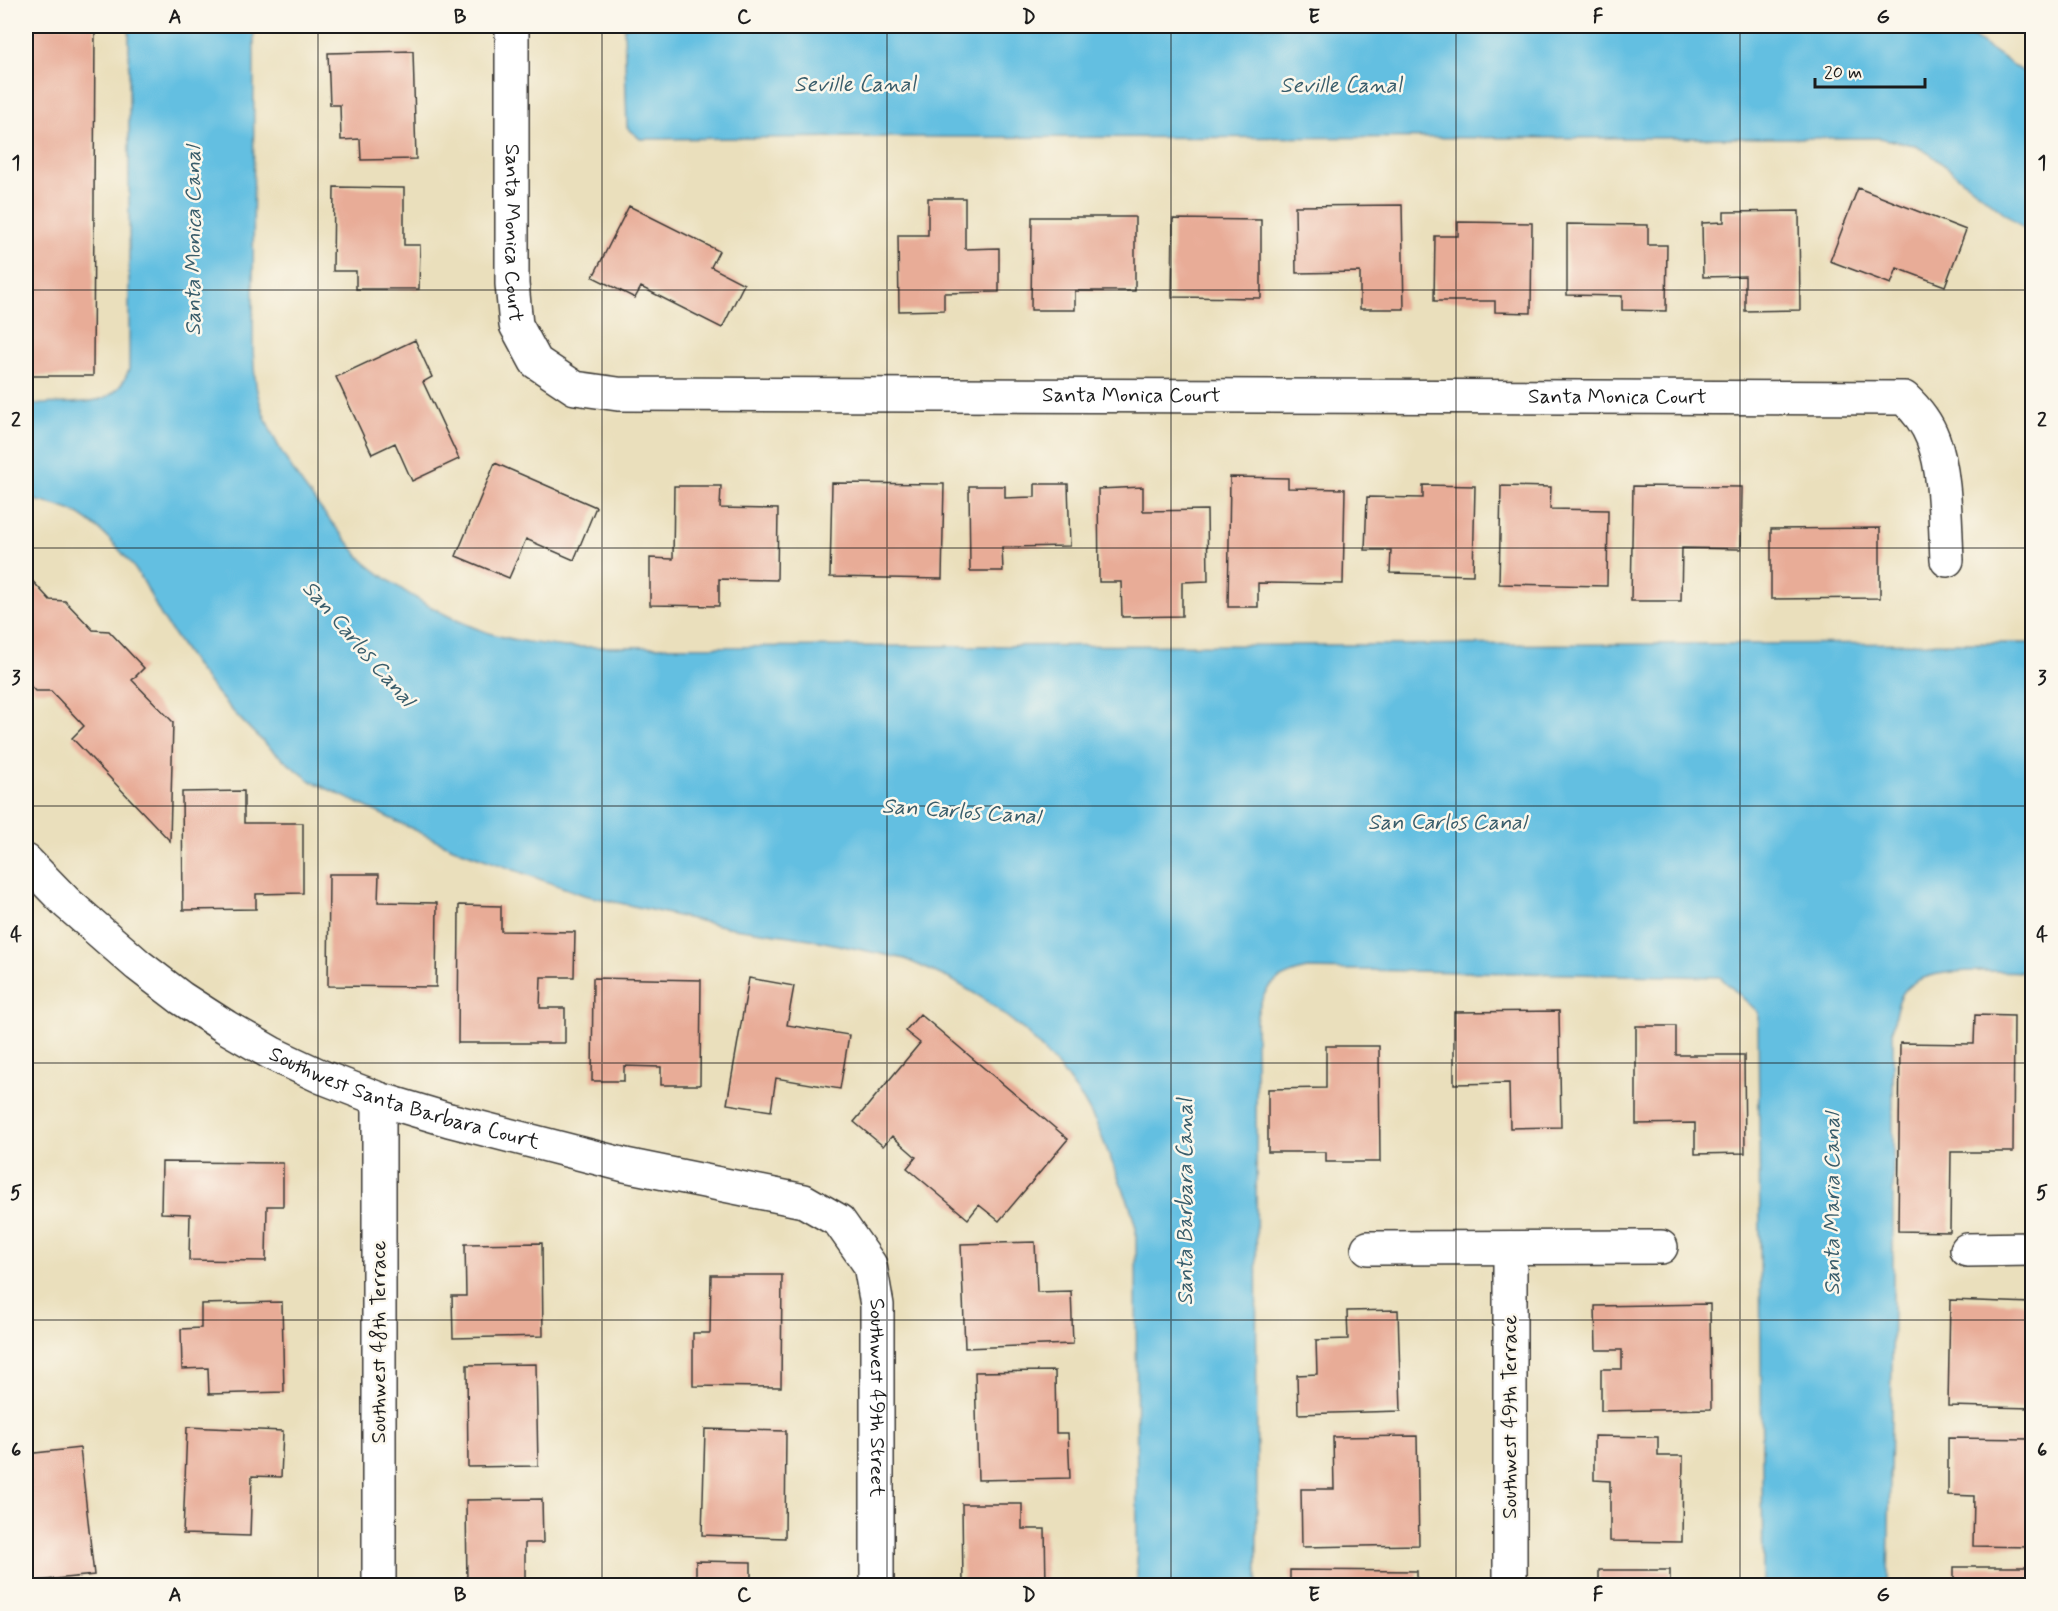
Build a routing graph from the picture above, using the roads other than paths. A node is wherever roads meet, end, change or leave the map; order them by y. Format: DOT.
graph roads {
  1 [pos="512,26"];
  2 [pos="1947,560"];
  3 [pos="26,861"];
  4 [pos="380,1099"];
  5 [pos="839,1221"];
  6 [pos="1661,1247"];
  7 [pos="1368,1248"];
  8 [pos="1510,1248"];
  9 [pos="2032,1249"];
  10 [pos="1967,1250"];
  11 [pos="379,1586"];
  12 [pos="877,1586"];
  13 [pos="1510,1586"];
  1 -- 2 [label="street, Santa Monica Court"];
  3 -- 4 [label="street, Southwest Santa Barbara Court"];
  4 -- 5 [label="street, Southwest Santa Barbara Court"];
  4 -- 11 [label="street, Southwest 48th Terrace"];
  5 -- 12 [label="street, Southwest 49th Street"];
  6 -- 8 [label="street"];
  7 -- 8 [label="street"];
  8 -- 13 [label="street, Southwest 49th Terrace"];
  9 -- 10 [label="street"];
}
